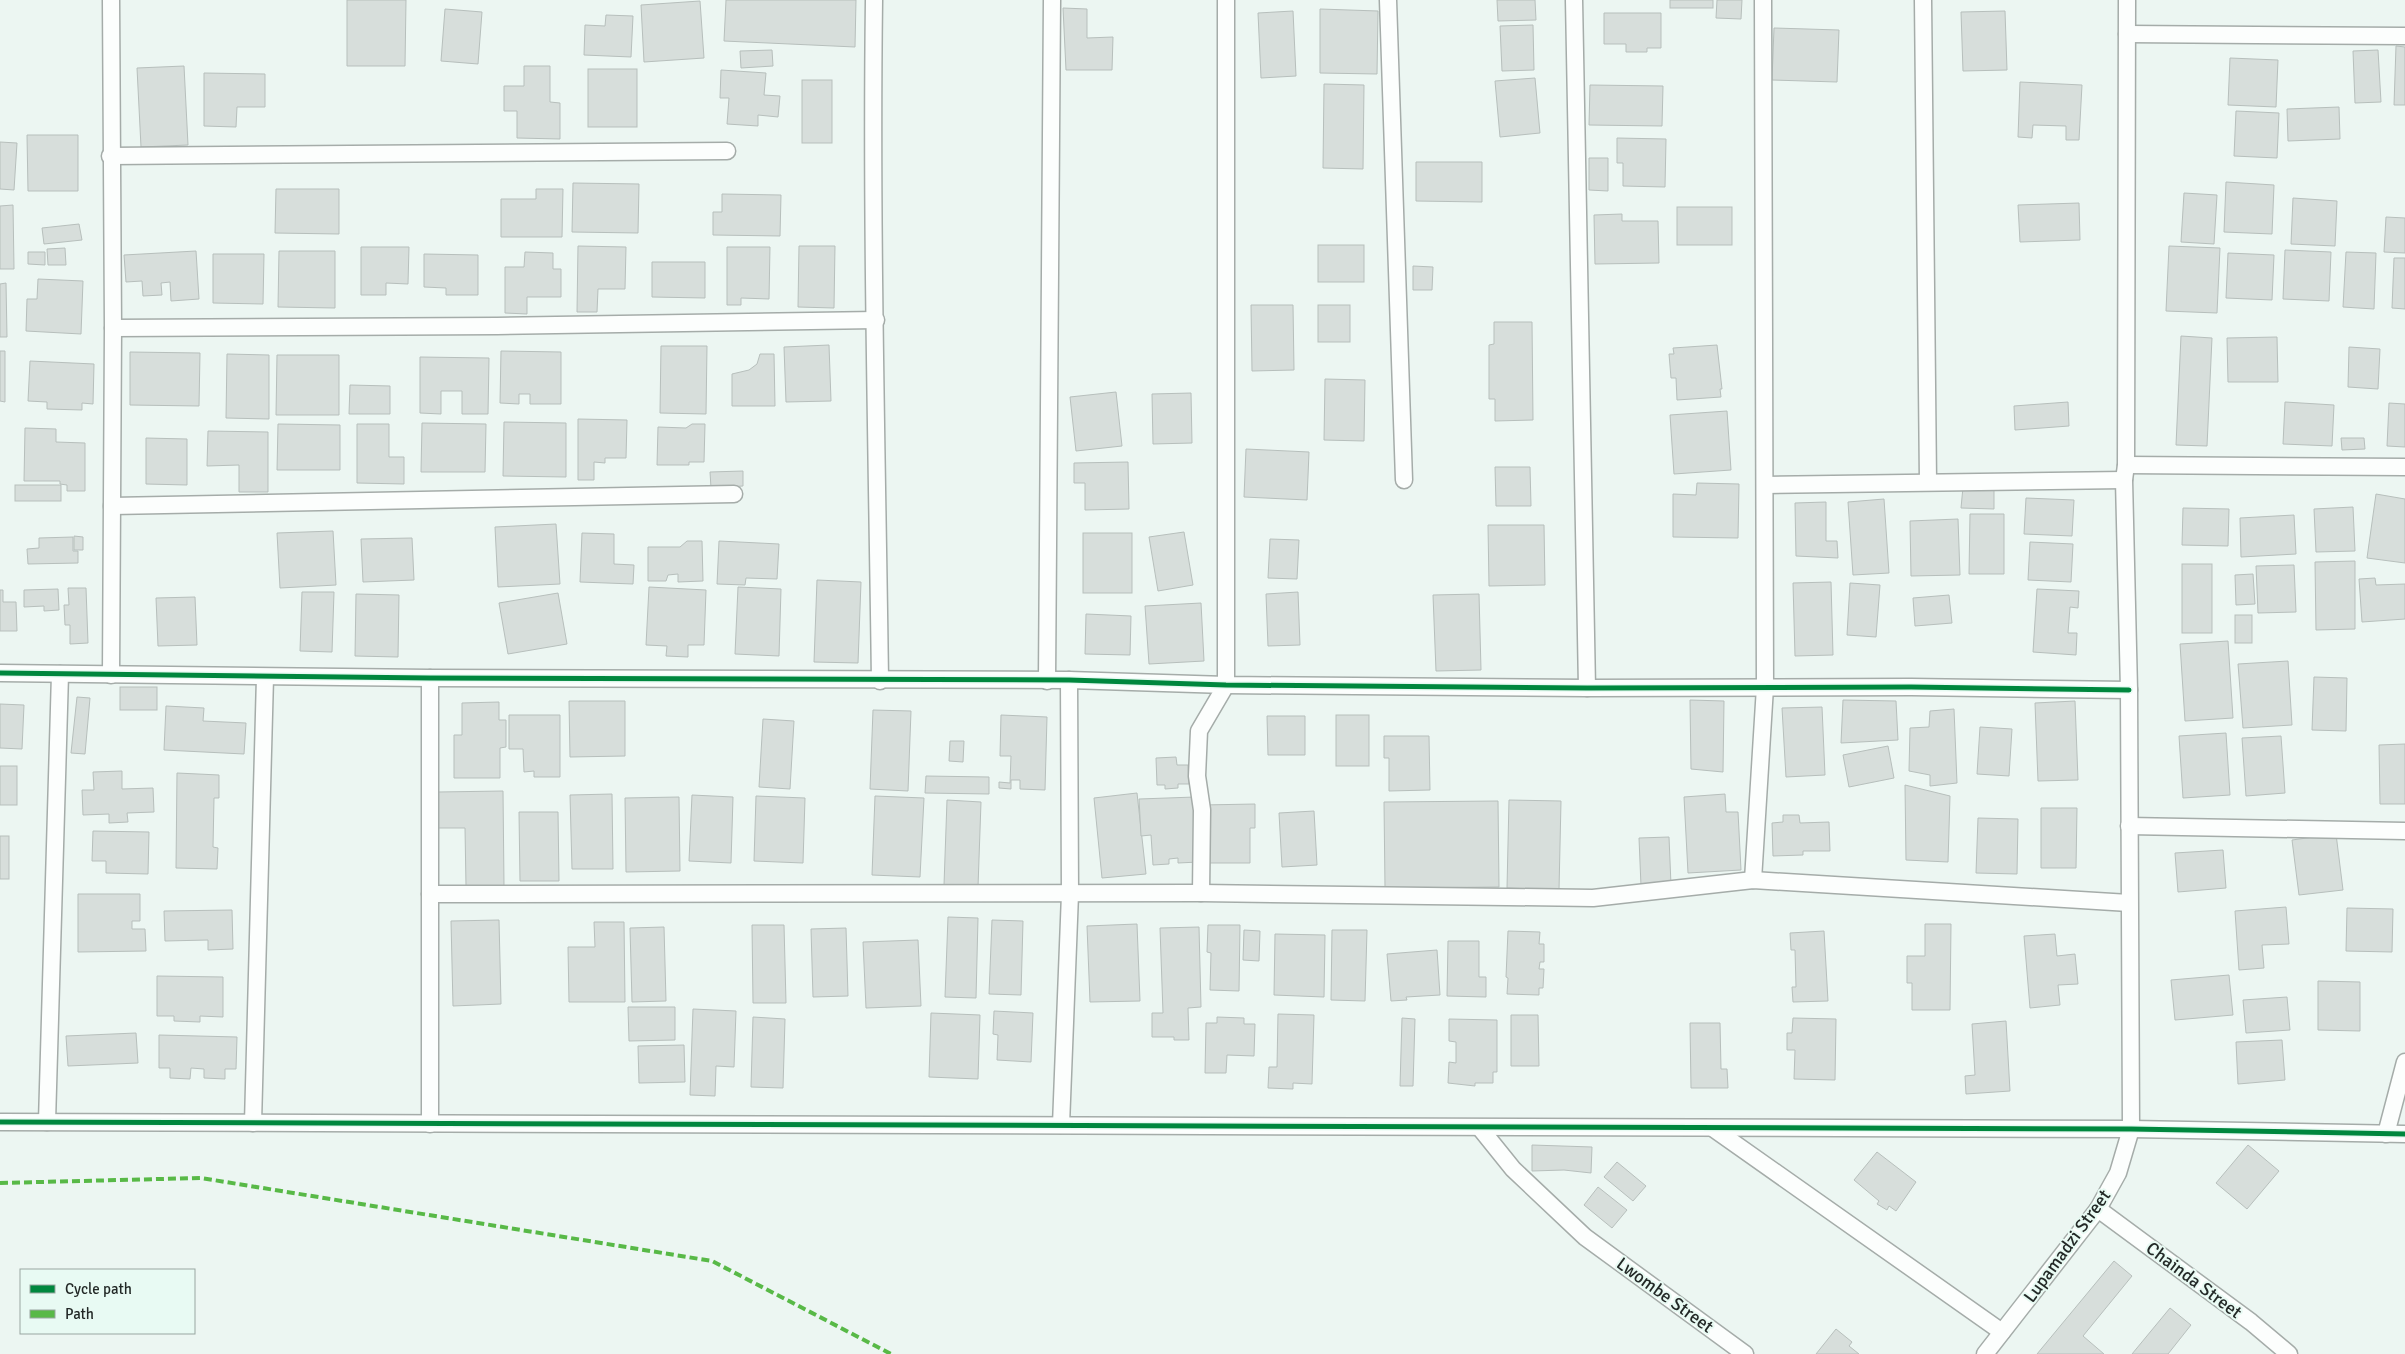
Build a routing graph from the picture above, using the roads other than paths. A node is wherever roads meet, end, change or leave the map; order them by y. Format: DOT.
graph roads {
  1 [pos="111,0"];
  2 [pos="874,0"];
  3 [pos="1052,0"];
  4 [pos="1226,0"];
  5 [pos="1388,0"];
  6 [pos="1574,0"];
  7 [pos="1763,0"];
  8 [pos="1923,0"];
  9 [pos="2127,0"];
  10 [pos="2127,34"];
  11 [pos="2405,36"];
  12 [pos="727,151"];
  13 [pos="110,156"];
  14 [pos="876,320"];
  15 [pos="113,328"];
  16 [pos="2405,467"];
  17 [pos="2125,472"];
  18 [pos="1404,480"];
  19 [pos="1928,482"];
  20 [pos="1764,485"];
  21 [pos="734,494"];
  22 [pos="112,506"];
  23 [pos="0,673"];
  24 [pos="60,674"];
  25 [pos="111,675"];
  26 [pos="265,677"];
  27 [pos="430,678"];
  28 [pos="1069,680"];
  29 [pos="880,681"];
  30 [pos="1047,681"];
  31 [pos="1226,685"];
  32 [pos="1765,687"];
  33 [pos="1587,688"];
  34 [pos="2129,690"];
  35 [pos="2129,826"];
  36 [pos="2405,832"];
  37 [pos="1753,880"];
  38 [pos="1201,893"];
  39 [pos="430,894"];
  40 [pos="1070,894"];
  41 [pos="2129,903"];
  42 [pos="2405,1062"];
  43 [pos="0,1122"];
  44 [pos="47,1122"];
  45 [pos="253,1123"];
  46 [pos="430,1124"];
  47 [pos="1061,1125"];
  48 [pos="1480,1128"];
  49 [pos="1714,1129"];
  50 [pos="2131,1129"];
  51 [pos="2386,1134"];
  52 [pos="2405,1134"];
  53 [pos="2098,1209"];
  54 [pos="2002,1332"];
  55 [pos="1745,1354"];
  56 [pos="1985,1354"];
  57 [pos="2289,1354"];
  1 -- 13 [label="street"];
  2 -- 14 [label="street"];
  3 -- 30 [label="street"];
  4 -- 31 [label="street"];
  5 -- 18 [label="street"];
  6 -- 33 [label="street"];
  7 -- 20 [label="street"];
  8 -- 19 [label="street"];
  9 -- 10 [label="street, Lupamadzi Street"];
  10 -- 11 [label="street"];
  10 -- 17 [label="street, Lupamadzi Street"];
  12 -- 13 [label="street"];
  13 -- 15 [label="street"];
  14 -- 15 [label="street"];
  14 -- 29 [label="street"];
  15 -- 22 [label="street"];
  16 -- 17 [label="street"];
  17 -- 19 [label="street"];
  17 -- 34 [label="street, Lupamadzi Street"];
  19 -- 20 [label="street"];
  20 -- 32 [label="street"];
  21 -- 22 [label="street"];
  22 -- 25 [label="street"];
  23 -- 24 [label="street"];
  24 -- 25 [label="street"];
  24 -- 44 [label="street"];
  25 -- 26 [label="street"];
  26 -- 27 [label="street"];
  26 -- 45 [label="street"];
  27 -- 29 [label="street"];
  27 -- 39 [label="street"];
  28 -- 30 [label="street"];
  28 -- 31 [label="street"];
  28 -- 40 [label="street"];
  29 -- 30 [label="street"];
  31 -- 33 [label="street"];
  31 -- 38 [label="street"];
  32 -- 33 [label="street"];
  32 -- 34 [label="street"];
  32 -- 37 [label="street"];
  34 -- 35 [label="street, Lupamadzi Street"];
  35 -- 36 [label="street"];
  35 -- 41 [label="street, Lupamadzi Street"];
  37 -- 38 [label="street"];
  37 -- 41 [label="street"];
  38 -- 40 [label="street"];
  39 -- 40 [label="street"];
  39 -- 46 [label="street"];
  40 -- 47 [label="street"];
  41 -- 50 [label="street, Lupamadzi Street"];
  42 -- 51 [label="street"];
  43 -- 44 [label="street"];
  44 -- 45 [label="street"];
  45 -- 46 [label="street"];
  46 -- 47 [label="street"];
  47 -- 48 [label="street"];
  48 -- 49 [label="street"];
  48 -- 55 [label="street, Lwombe Street"];
  49 -- 50 [label="street"];
  49 -- 54 [label="street"];
  50 -- 51 [label="street"];
  50 -- 53 [label="street, Lupamadzi Street"];
  51 -- 52 [label="street"];
  53 -- 54 [label="street, Lupamadzi Street"];
  53 -- 57 [label="street, Chainda Street"];
  54 -- 56 [label="street, Lupamadzi Street"];
}
